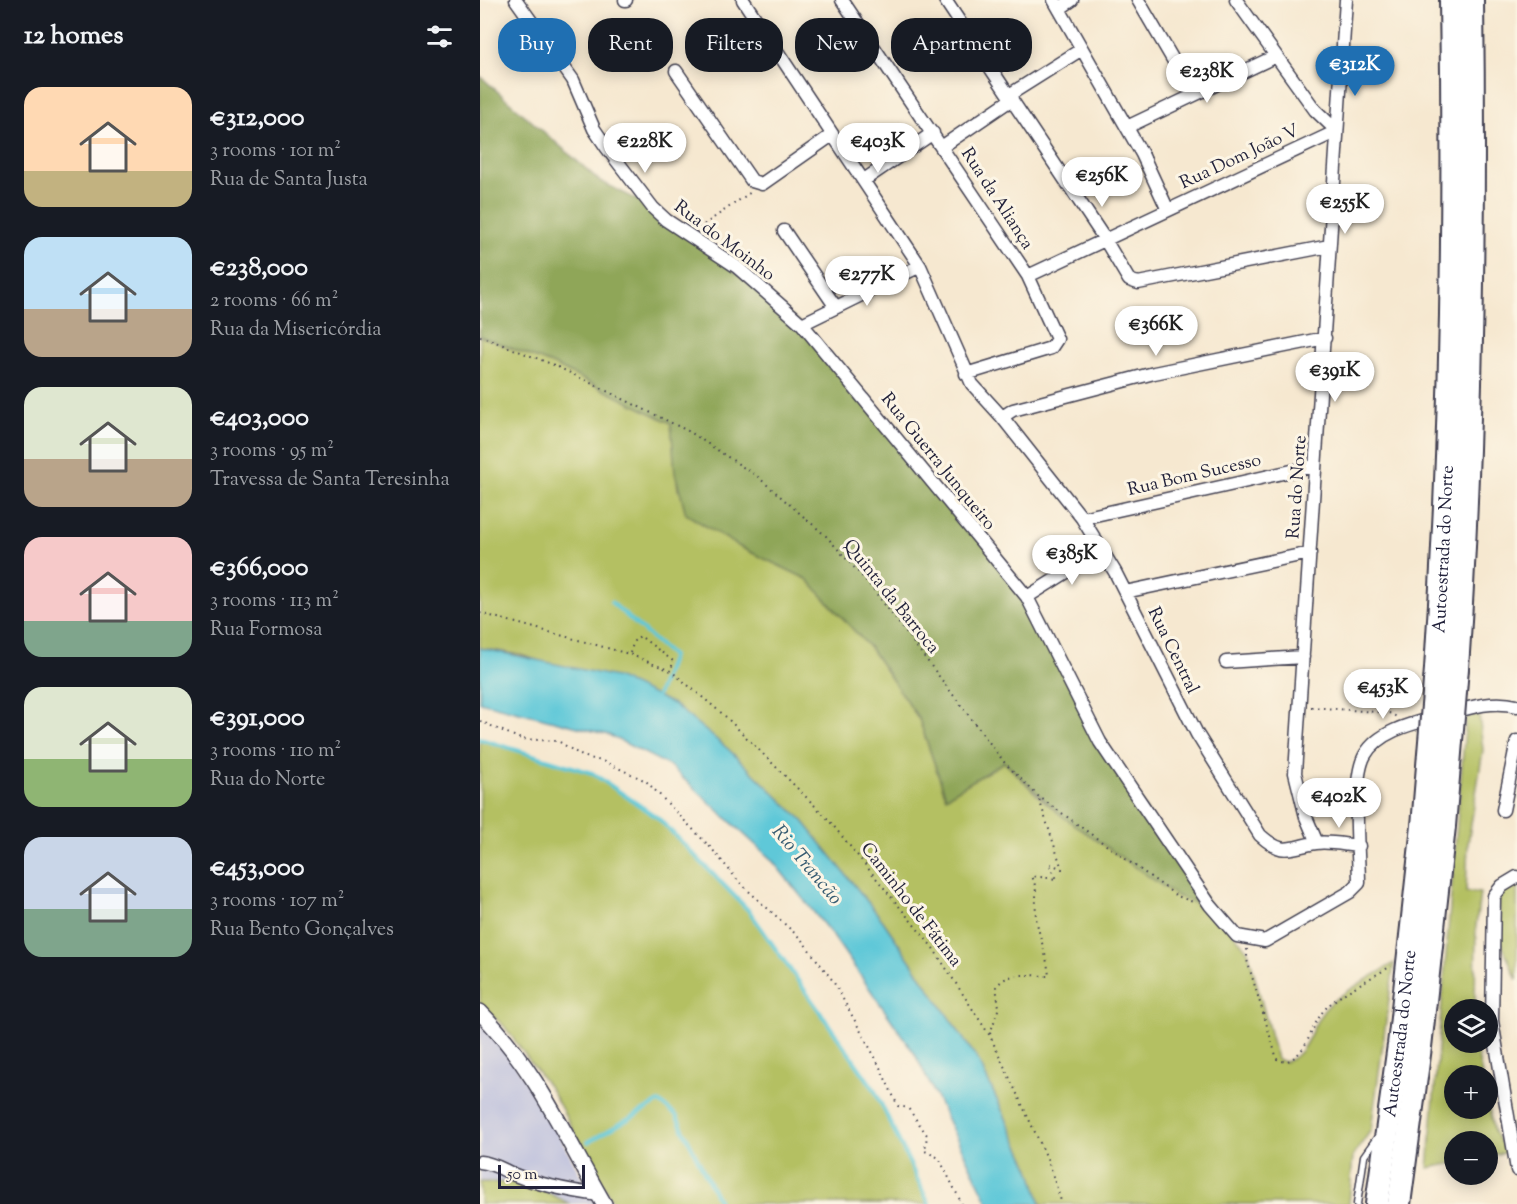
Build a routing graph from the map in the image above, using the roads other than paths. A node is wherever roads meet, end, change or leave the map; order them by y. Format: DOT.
graph roads {
  1 [pos="516,0"];
  2 [pos="743,0"];
  3 [pos="842,0"];
  4 [pos="945,0"];
  5 [pos="1072,0"];
  6 [pos="1138,0"];
  7 [pos="1236,0"];
  8 [pos="1451,0"];
  9 [pos="1472,0"];
  10 [pos="1343,3"];
  11 [pos="1056,4"];
  12 [pos="1082,49"];
  13 [pos="1276,56"];
  14 [pos="676,71"];
  15 [pos="1193,94"];
  16 [pos="1011,97"];
  17 [pos="1127,127"];
  18 [pos="1336,131"];
  19 [pos="933,133"];
  20 [pos="832,135"];
  21 [pos="943,146"];
  22 [pos="864,180"];
  23 [pos="1167,208"];
  24 [pos="784,231"];
  25 [pos="1104,238"];
  26 [pos="1329,246"];
  27 [pos="920,266"];
  28 [pos="1028,276"];
  29 [pos="835,306"];
  30 [pos="802,324"];
  31 [pos="1325,338"];
  32 [pos="966,374"];
  33 [pos="1002,417"];
  34 [pos="1314,466"];
  35 [pos="1082,518"];
  36 [pos="1102,550"];
  37 [pos="1310,553"];
  38 [pos="1125,592"];
  39 [pos="1027,597"];
  40 [pos="1303,657"];
  41 [pos="1226,662"];
  42 [pos="1447,669"];
  43 [pos="1517,706"];
  44 [pos="1517,741"];
  45 [pos="1503,810"];
  46 [pos="1434,826"];
  47 [pos="1317,843"];
  48 [pos="1359,846"];
  49 [pos="1517,878"];
  50 [pos="480,1012"];
  51 [pos="1389,1123"];
  52 [pos="480,1162"];
  53 [pos="1517,1170"];
  54 [pos="601,1199"];
  55 [pos="1357,1204"];
  56 [pos="1377,1204"];
  57 [pos="1399,1204"];
  1 -- 30 [label="street, Rua do Moinho"];
  2 -- 20 [label="street, Rua Central"];
  3 -- 19 [label="street, Rua da Aliança"];
  4 -- 16 [label="street"];
  5 -- 11 [label="street"];
  6 -- 15 [label="street"];
  7 -- 13 [label="street"];
  8 -- 42 [label="highway, Autoestrada do Norte"];
  9 -- 42 [label="highway, Autoestrada do Norte"];
  10 -- 18 [label="street, Rua do Norte"];
  11 -- 12 [label="street"];
  12 -- 16 [label="street"];
  12 -- 17 [label="street"];
  13 -- 15 [label="street"];
  13 -- 18 [label="street"];
  14 -- 20 [label="street"];
  15 -- 17 [label="street"];
  16 -- 21 [label="street"];
  16 -- 25 [label="street"];
  17 -- 23 [label="street"];
  18 -- 23 [label="street, Rua Dom João V"];
  18 -- 26 [label="street, Rua do Norte"];
  19 -- 21 [label="street, Rua da Aliança"];
  19 -- 22 [label="street"];
  20 -- 22 [label="street, Rua Central"];
  21 -- 28 [label="street, Rua da Aliança"];
  22 -- 27 [label="street, Rua Central"];
  23 -- 25 [label="street, Rua Dom João V"];
  24 -- 29 [label="street"];
  25 -- 26 [label="street"];
  25 -- 28 [label="street, Rua Dom João V"];
  26 -- 31 [label="street, Rua do Norte"];
  27 -- 29 [label="street"];
  27 -- 32 [label="street, Rua Central"];
  28 -- 32 [label="street, Rua da Aliança"];
  29 -- 30 [label="street"];
  30 -- 39 [label="street, Rua Guerra Junqueiro"];
  31 -- 33 [label="street"];
  31 -- 34 [label="street, Rua do Norte"];
  32 -- 33 [label="street, Rua Central"];
  33 -- 35 [label="street, Rua Central"];
  34 -- 35 [label="street, Rua Bom Sucesso"];
  34 -- 37 [label="street, Rua do Norte"];
  35 -- 36 [label="street, Rua Central"];
  36 -- 38 [label="street, Rua Central"];
  36 -- 39 [label="street"];
  37 -- 38 [label="street"];
  37 -- 40 [label="street, Rua do Norte"];
  38 -- 47 [label="street, Rua Central"];
  39 -- 48 [label="street, Rua Guerra Junqueiro"];
  40 -- 41 [label="street"];
  40 -- 47 [label="street, Rua do Norte"];
  42 -- 46 [label="highway, Autoestrada do Norte, bridge"];
  43 -- 48 [label="street"];
  44 -- 45 [label="street"];
  46 -- 51 [label="highway, Autoestrada do Norte"];
  46 -- 57 [label="highway, Autoestrada do Norte"];
  47 -- 48 [label="street, Rua Central"];
  49 -- 53 [label="street"];
  50 -- 54 [label="street"];
  51 -- 55 [label="lane"];
  51 -- 56 [label="highway, Autoestrada do Norte"];
  52 -- 54 [label="street"];
}
